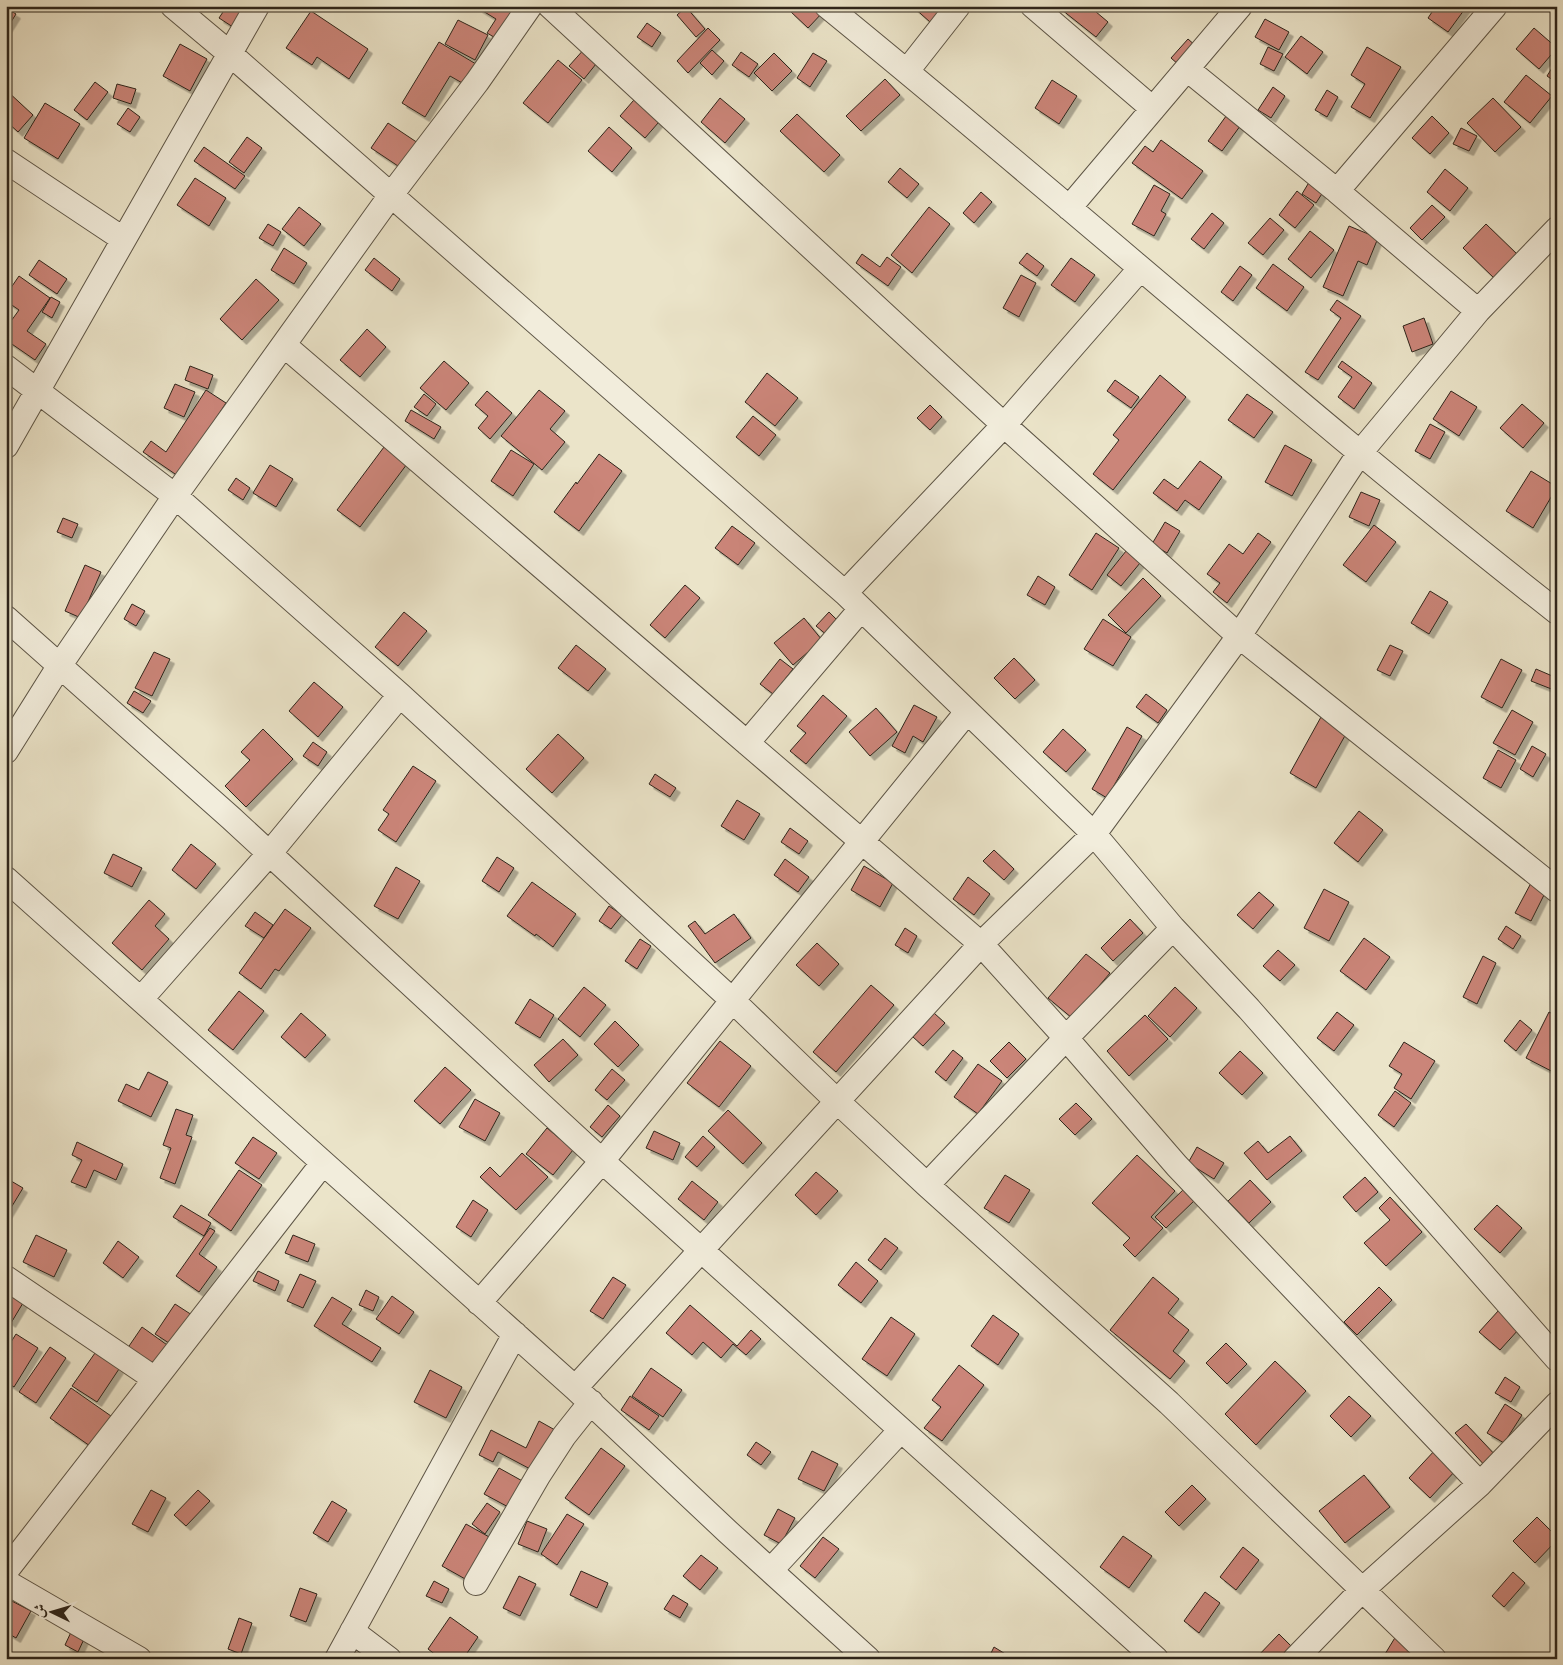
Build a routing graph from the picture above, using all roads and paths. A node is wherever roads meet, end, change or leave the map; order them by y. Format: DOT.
graph roads {
  1 [pos="173,6"];
  2 [pos="257,6"];
  3 [pos="530,6"];
  4 [pos="550,6"];
  5 [pos="827,6"];
  6 [pos="958,6"];
  7 [pos="1033,6"];
  8 [pos="1240,6"];
  9 [pos="1495,6"];
  10 [pos="230,53"];
  11 [pos="1187,69"];
  12 [pos="907,71"];
  13 [pos="1153,109"];
  14 [pos="6,161"];
  15 [pos="1337,191"];
  16 [pos="391,195"];
  17 [pos="1068,208"];
  18 [pos="1557,229"];
  19 [pos="123,239"];
  20 [pos="1140,269"];
  21 [pos="1478,311"];
  22 [pos="284,345"];
  23 [pos="6,367"];
  24 [pos="38,390"];
  25 [pos="1004,425"];
  26 [pos="6,446"];
  27 [pos="1359,454"];
  28 [pos="175,496"];
  29 [pos="853,601"];
  30 [pos="1555,607"];
  31 [pos="6,618"];
  32 [pos="1239,636"];
  33 [pos="60,665"];
  34 [pos="400,694"];
  35 [pos="968,712"];
  36 [pos="747,743"];
  37 [pos="6,751"];
  38 [pos="1094,834"];
  39 [pos="862,842"];
  40 [pos="269,854"];
  41 [pos="6,880"];
  42 [pos="1557,890"];
  43 [pos="1173,928"];
  44 [pos="981,944"];
  45 [pos="141,1000"];
  46 [pos="732,1000"];
  47 [pos="1066,1038"];
  48 [pos="838,1102"];
  49 [pos="602,1161"];
  50 [pos="323,1163"];
  51 [pos="927,1185"];
  52 [pos="702,1251"];
  53 [pos="6,1278"];
  54 [pos="479,1303"];
  55 [pos="515,1334"];
  56 [pos="1557,1359"];
  57 [pos="155,1379"];
  58 [pos="583,1395"];
  59 [pos="1557,1404"];
  60 [pos="901,1430"];
  61 [pos="1480,1484"];
  62 [pos="771,1570"];
  63 [pos="6,1571"];
  64 [pos="6,1582"];
  65 [pos="476,1582"];
  66 [pos="1362,1590"];
  67 [pos="352,1631"];
  68 [pos="139,1659"];
  69 [pos="337,1659"];
  70 [pos="389,1659"];
  71 [pos="868,1659"];
  72 [pos="1156,1659"];
  73 [pos="1295,1659"];
  74 [pos="1434,1659"];
  1 -- 10 [label="street"];
  2 -- 10 [label="street"];
  3 -- 16 [label="street"];
  4 -- 25 [label="street"];
  5 -- 12 [label="street"];
  6 -- 12 [label="street"];
  7 -- 13 [label="street"];
  8 -- 11 [label="street"];
  9 -- 15 [label="street"];
  10 -- 16 [label="street"];
  10 -- 19 [label="street"];
  11 -- 13 [label="street"];
  11 -- 15 [label="street"];
  12 -- 17 [label="street"];
  13 -- 17 [label="street"];
  14 -- 19 [label="street"];
  15 -- 21 [label="street"];
  16 -- 22 [label="street"];
  16 -- 29 [label="street"];
  17 -- 20 [label="street"];
  18 -- 21 [label="street"];
  19 -- 24 [label="street"];
  20 -- 25 [label="street"];
  20 -- 27 [label="street"];
  21 -- 27 [label="street"];
  22 -- 28 [label="street"];
  22 -- 36 [label="street"];
  23 -- 24 [label="street"];
  24 -- 26 [label="street"];
  24 -- 28 [label="street"];
  25 -- 29 [label="street"];
  25 -- 32 [label="street"];
  27 -- 30 [label="street"];
  27 -- 32 [label="street"];
  28 -- 33 [label="street"];
  28 -- 34 [label="street"];
  29 -- 35 [label="street"];
  29 -- 36 [label="street"];
  31 -- 33 [label="street"];
  32 -- 38 [label="street"];
  32 -- 42 [label="street"];
  33 -- 37 [label="street"];
  33 -- 40 [label="street"];
  34 -- 40 [label="street"];
  34 -- 46 [label="street"];
  35 -- 38 [label="street"];
  35 -- 39 [label="street"];
  36 -- 39 [label="street"];
  38 -- 43 [label="street"];
  38 -- 44 [label="street"];
  39 -- 44 [label="street"];
  39 -- 46 [label="street"];
  40 -- 45 [label="street"];
  40 -- 49 [label="street"];
  41 -- 45 [label="street"];
  43 -- 47 [label="street"];
  43 -- 56 [label="street"];
  44 -- 47 [label="street"];
  44 -- 48 [label="street"];
  45 -- 50 [label="street"];
  46 -- 48 [label="street"];
  46 -- 49 [label="street"];
  47 -- 51 [label="street"];
  47 -- 61 [label="street"];
  48 -- 51 [label="street"];
  48 -- 52 [label="street"];
  49 -- 52 [label="street"];
  49 -- 54 [label="street"];
  50 -- 54 [label="street"];
  50 -- 57 [label="street"];
  51 -- 66 [label="street"];
  52 -- 58 [label="street"];
  52 -- 60 [label="street"];
  53 -- 57 [label="street"];
  54 -- 55 [label="street"];
  55 -- 58 [label="street"];
  55 -- 67 [label="street"];
  57 -- 63 [label="street"];
  58 -- 62 [label="street"];
  58 -- 65 [label="street"];
  59 -- 61 [label="street"];
  60 -- 62 [label="street"];
  60 -- 72 [label="street"];
  61 -- 66 [label="street"];
  62 -- 71 [label="street"];
  64 -- 68 [label="street"];
  66 -- 73 [label="street"];
  66 -- 74 [label="street"];
  67 -- 69 [label="street"];
  67 -- 70 [label="street"];
}
